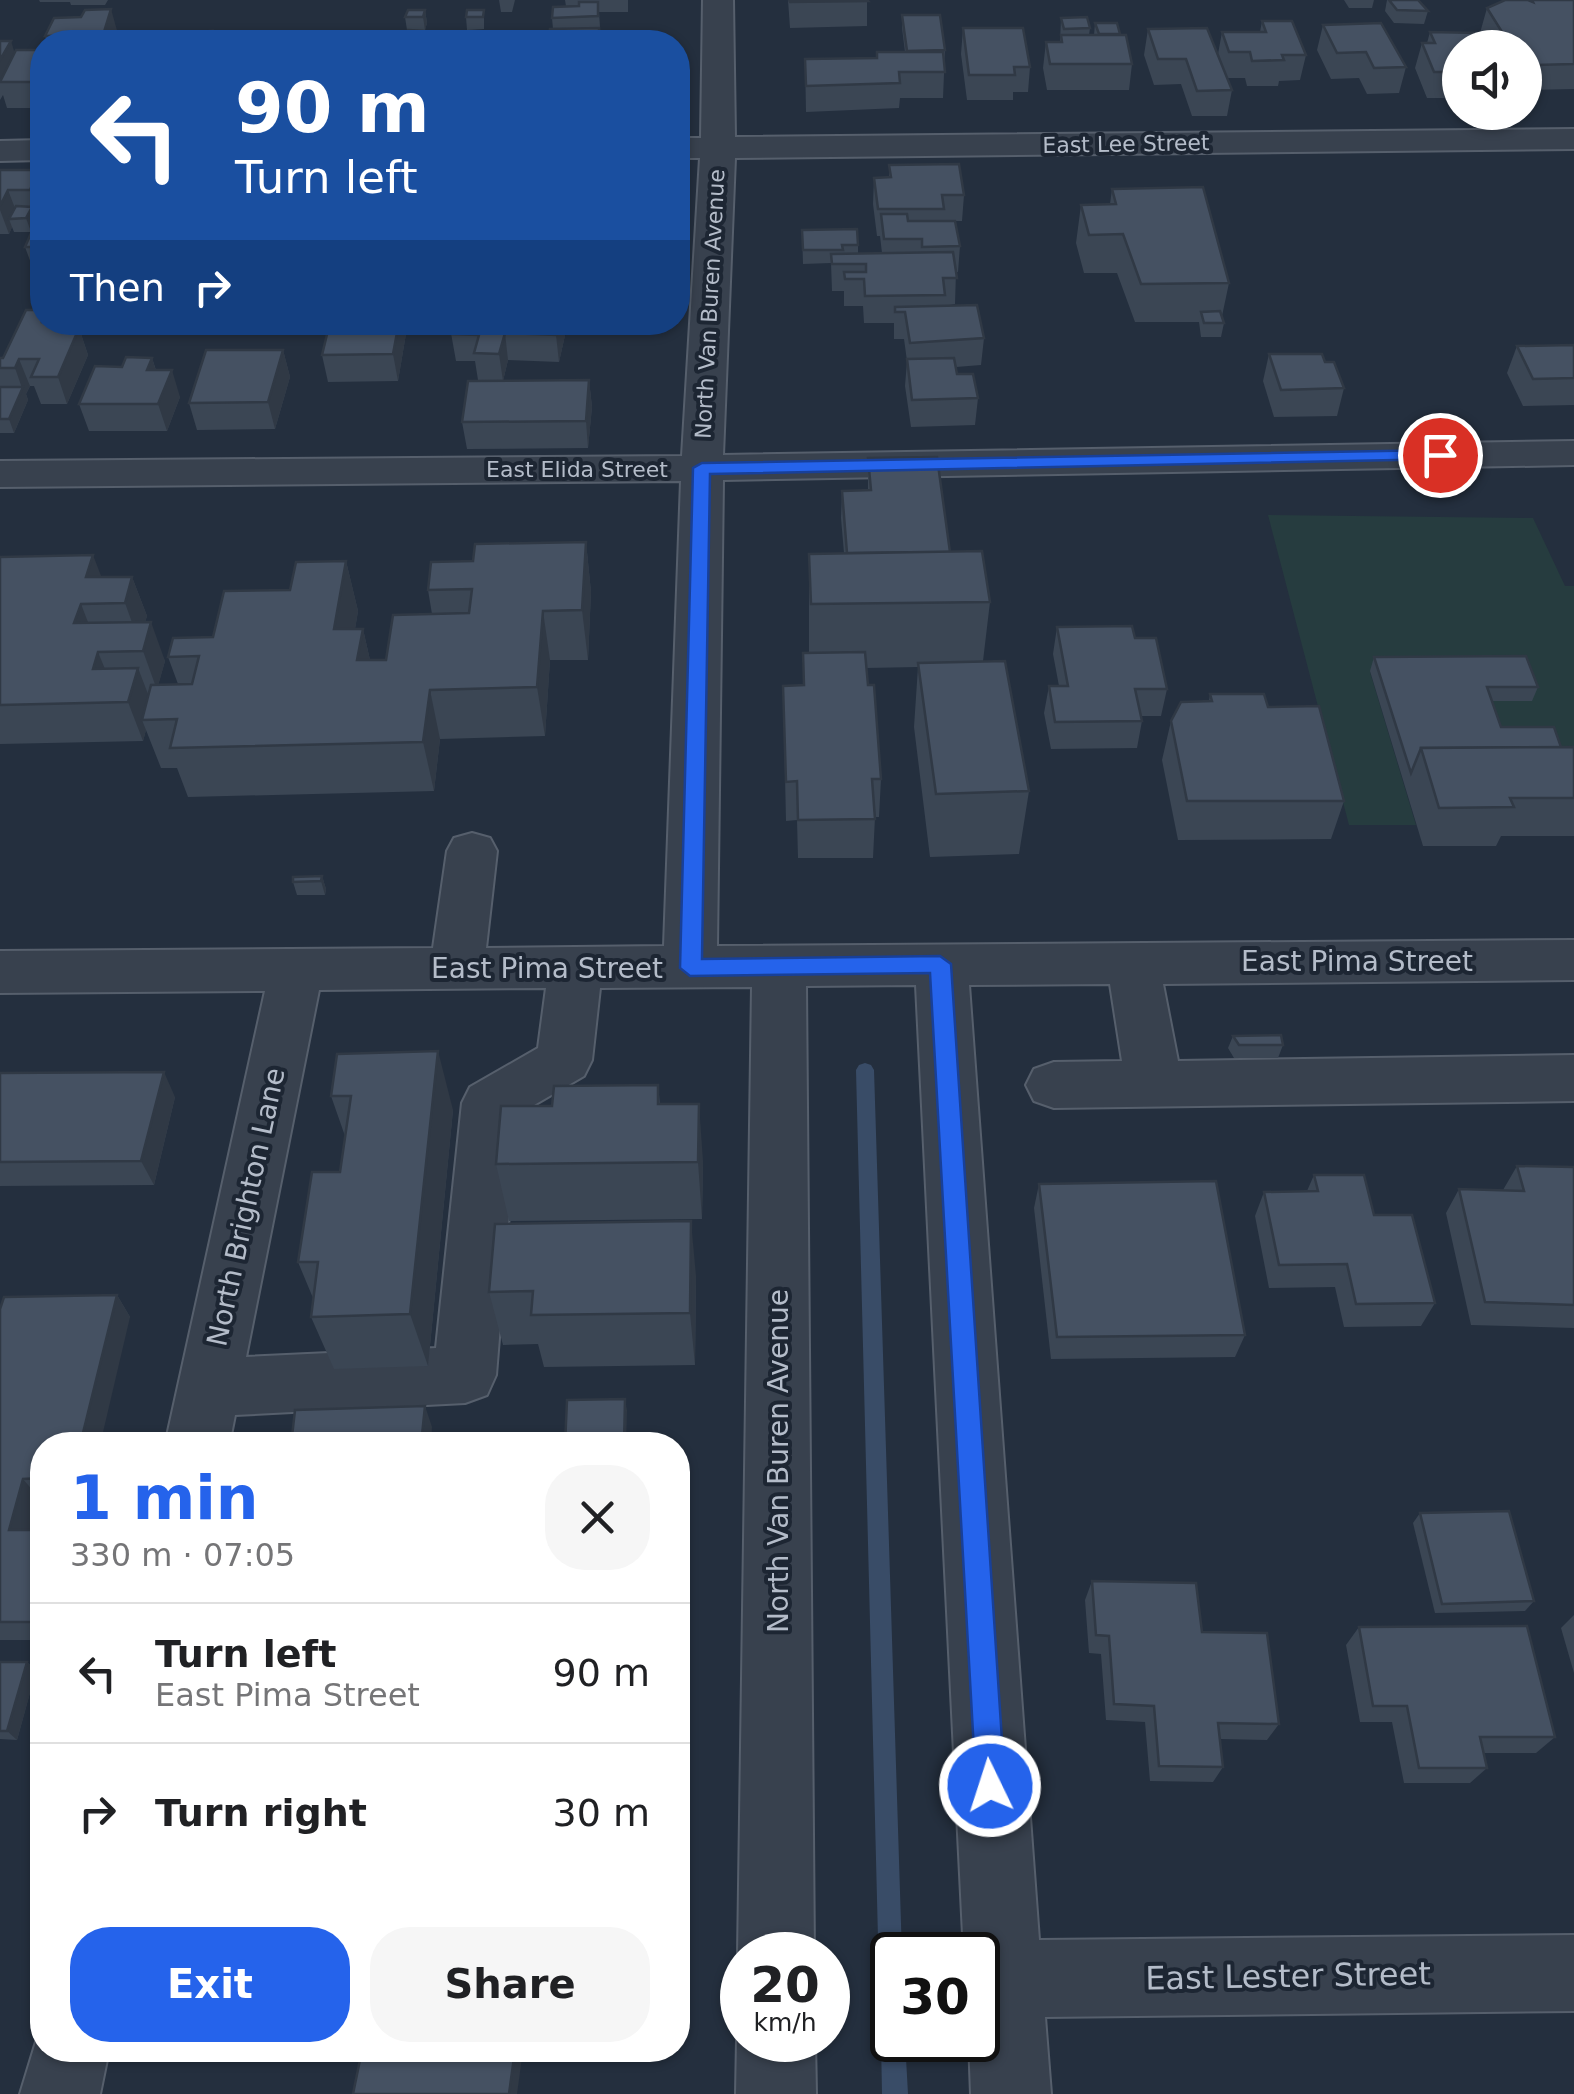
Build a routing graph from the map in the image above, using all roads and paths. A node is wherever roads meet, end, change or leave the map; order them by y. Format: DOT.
graph roads {
  1 [pos="718,0"];
  2 [pos="1574,138"];
  3 [pos="698,148"];
  4 [pos="0,150"];
  5 [pos="30,150"];
  6 [pos="1574,453"];
  7 [pos="702,468"];
  8 [pos="0,474"];
  9 [pos="472,851"];
  10 [pos="1574,960"];
  11 [pos="1133,963"];
  12 [pos="940,964"];
  13 [pos="779,966"];
  14 [pos="297,968"];
  15 [pos="457,968"];
  16 [pos="690,968"];
  17 [pos="575,969"];
  18 [pos="0,972"];
  19 [pos="1574,1078"];
  20 [pos="1154,1084"];
  21 [pos="1054,1085"];
  22 [pos="209,1388"];
  23 [pos="200,1432"];
  24 [pos="776,1932"];
  25 [pos="1574,1973"];
  26 [pos="1002,1979"];
  27 [pos="67,2062"];
  28 [pos="776,2062"];
  29 [pos="60,2094"];
  30 [pos="776,2094"];
  31 [pos="1011,2094"];
  1 -- 3 [label="street, North Van Buren Avenue"];
  2 -- 3 [label="street, East Lee Street"];
  3 -- 7 [label="street, North Van Buren Avenue"];
  4 -- 5 [label="street"];
  6 -- 7 [label="street, East Elida Street"];
  7 -- 8 [label="street, East Elida Street"];
  7 -- 16 [label="street, North Van Buren Avenue"];
  9 -- 15 [label="street"];
  10 -- 11 [label="street, East Pima Street"];
  11 -- 12 [label="street, East Pima Street"];
  11 -- 20 [label="street"];
  12 -- 13 [label="street, East Pima Street"];
  12 -- 26 [label="street"];
  13 -- 16 [label="street, East Pima Street"];
  13 -- 24 [label="street, North Van Buren Avenue"];
  14 -- 15 [label="street, East Pima Street"];
  14 -- 18 [label="street, East Pima Street"];
  14 -- 22 [label="street, North Brighton Lane"];
  15 -- 17 [label="street, East Pima Street"];
  16 -- 17 [label="street, East Pima Street"];
  17 -- 22 [label="street"];
  19 -- 20 [label="street"];
  20 -- 21 [label="street"];
  22 -- 23 [label="street, North Brighton Lane"];
  25 -- 26 [label="street, East Lester Street"];
  26 -- 31 [label="street"];
  27 -- 29 [label="street"];
  28 -- 30 [label="street"];
}
